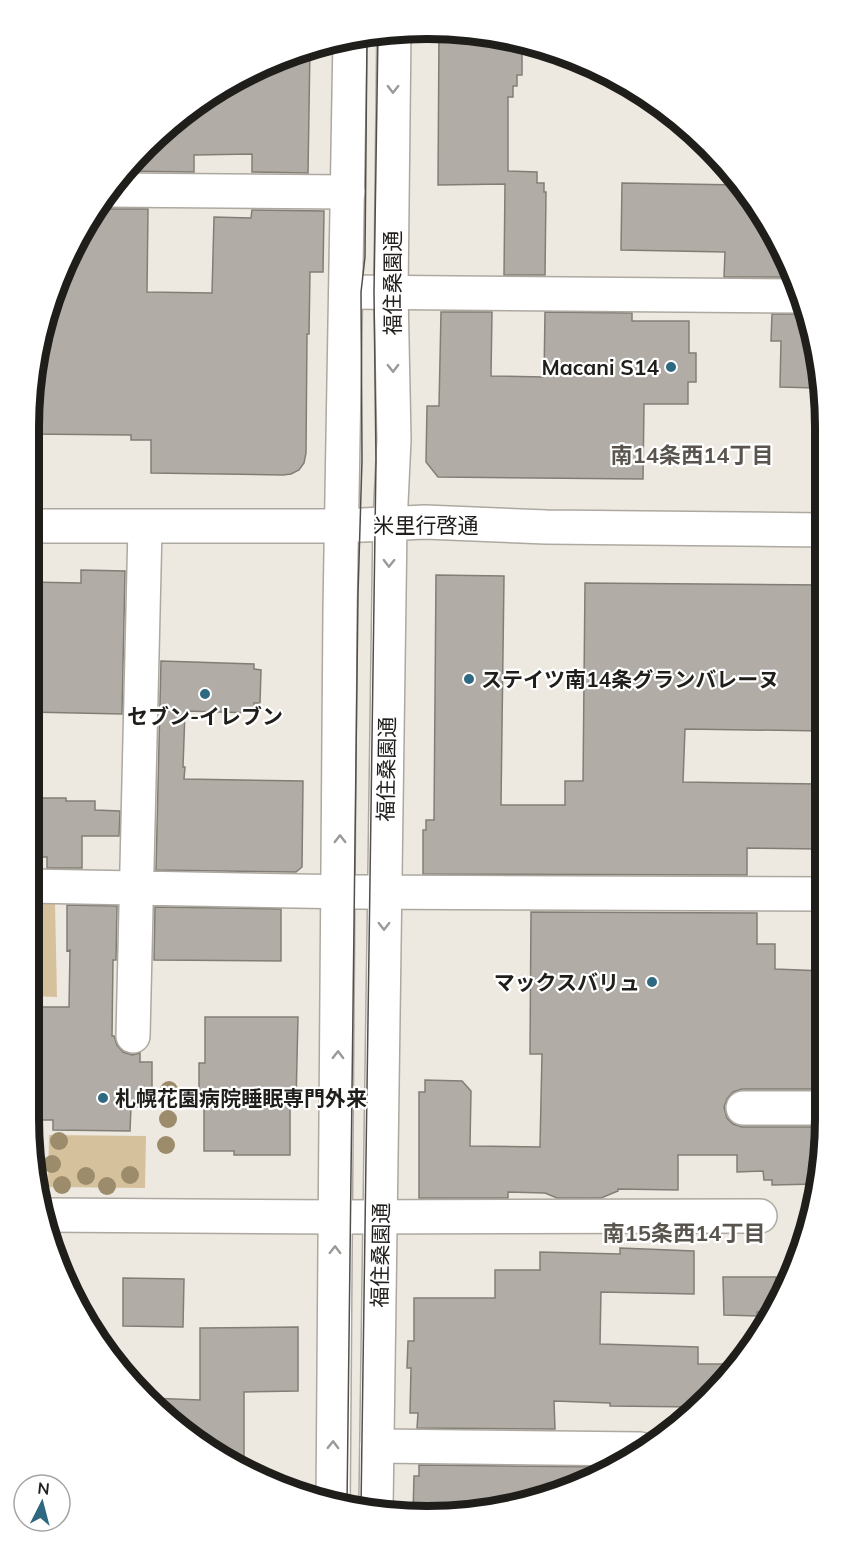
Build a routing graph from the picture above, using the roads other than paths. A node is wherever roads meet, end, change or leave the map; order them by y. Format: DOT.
graph roads {
  1 [pos="394,41"];
  2 [pos="350,46"];
  3 [pos="120,190"];
  4 [pos="348,192"];
  5 [pos="346,292"];
  6 [pos="391,292"];
  7 [pos="792,296"];
  8 [pos="390,524"];
  9 [pos="39,526"];
  10 [pos="342,526"];
  11 [pos="146,527"];
  12 [pos="815,530"];
  13 [pos="39,886"];
  14 [pos="136,888"];
  15 [pos="339,892"];
  16 [pos="384,892"];
  17 [pos="815,894"];
  18 [pos="133,1036"];
  19 [pos="743,1108"];
  20 [pos="815,1108"];
  21 [pos="51,1215"];
  22 [pos="381,1216"];
  23 [pos="760,1216"];
  24 [pos="336,1217"];
  25 [pos="377,1446"];
  26 [pos="630,1449"];
  27 [pos="333,1495"];
  28 [pos="376,1503"];
  1 -- 6 [label="street, 福住桑園通, one-way"];
  2 -- 4 [label="street"];
  3 -- 4 [label="street"];
  4 -- 5 [label="street"];
  5 -- 6 [label="street"];
  5 -- 10 [label="street"];
  6 -- 7 [label="street"];
  6 -- 8 [label="street, 福住桑園通, one-way"];
  8 -- 10 [label="street, 米里行啓通"];
  8 -- 12 [label="street, 米里行啓通"];
  8 -- 16 [label="street, 福住桑園通, one-way"];
  9 -- 11 [label="street, 米里行啓通"];
  10 -- 11 [label="street, 米里行啓通"];
  15 -- 10 [label="street, one-way"];
  11 -- 14 [label="street"];
  13 -- 14 [label="street"];
  14 -- 15 [label="street"];
  14 -- 18 [label="street"];
  15 -- 16 [label="street"];
  24 -- 15 [label="street, one-way"];
  16 -- 17 [label="street"];
  16 -- 22 [label="street, 福住桑園通, one-way"];
  19 -- 20 [label="street"];
  21 -- 24 [label="street"];
  22 -- 23 [label="street"];
  22 -- 24 [label="street"];
  22 -- 25 [label="street, 福住桑園通"];
  27 -- 24 [label="street, one-way"];
  25 -- 26 [label="street"];
  25 -- 28 [label="street, 福住桑園通"];
}
